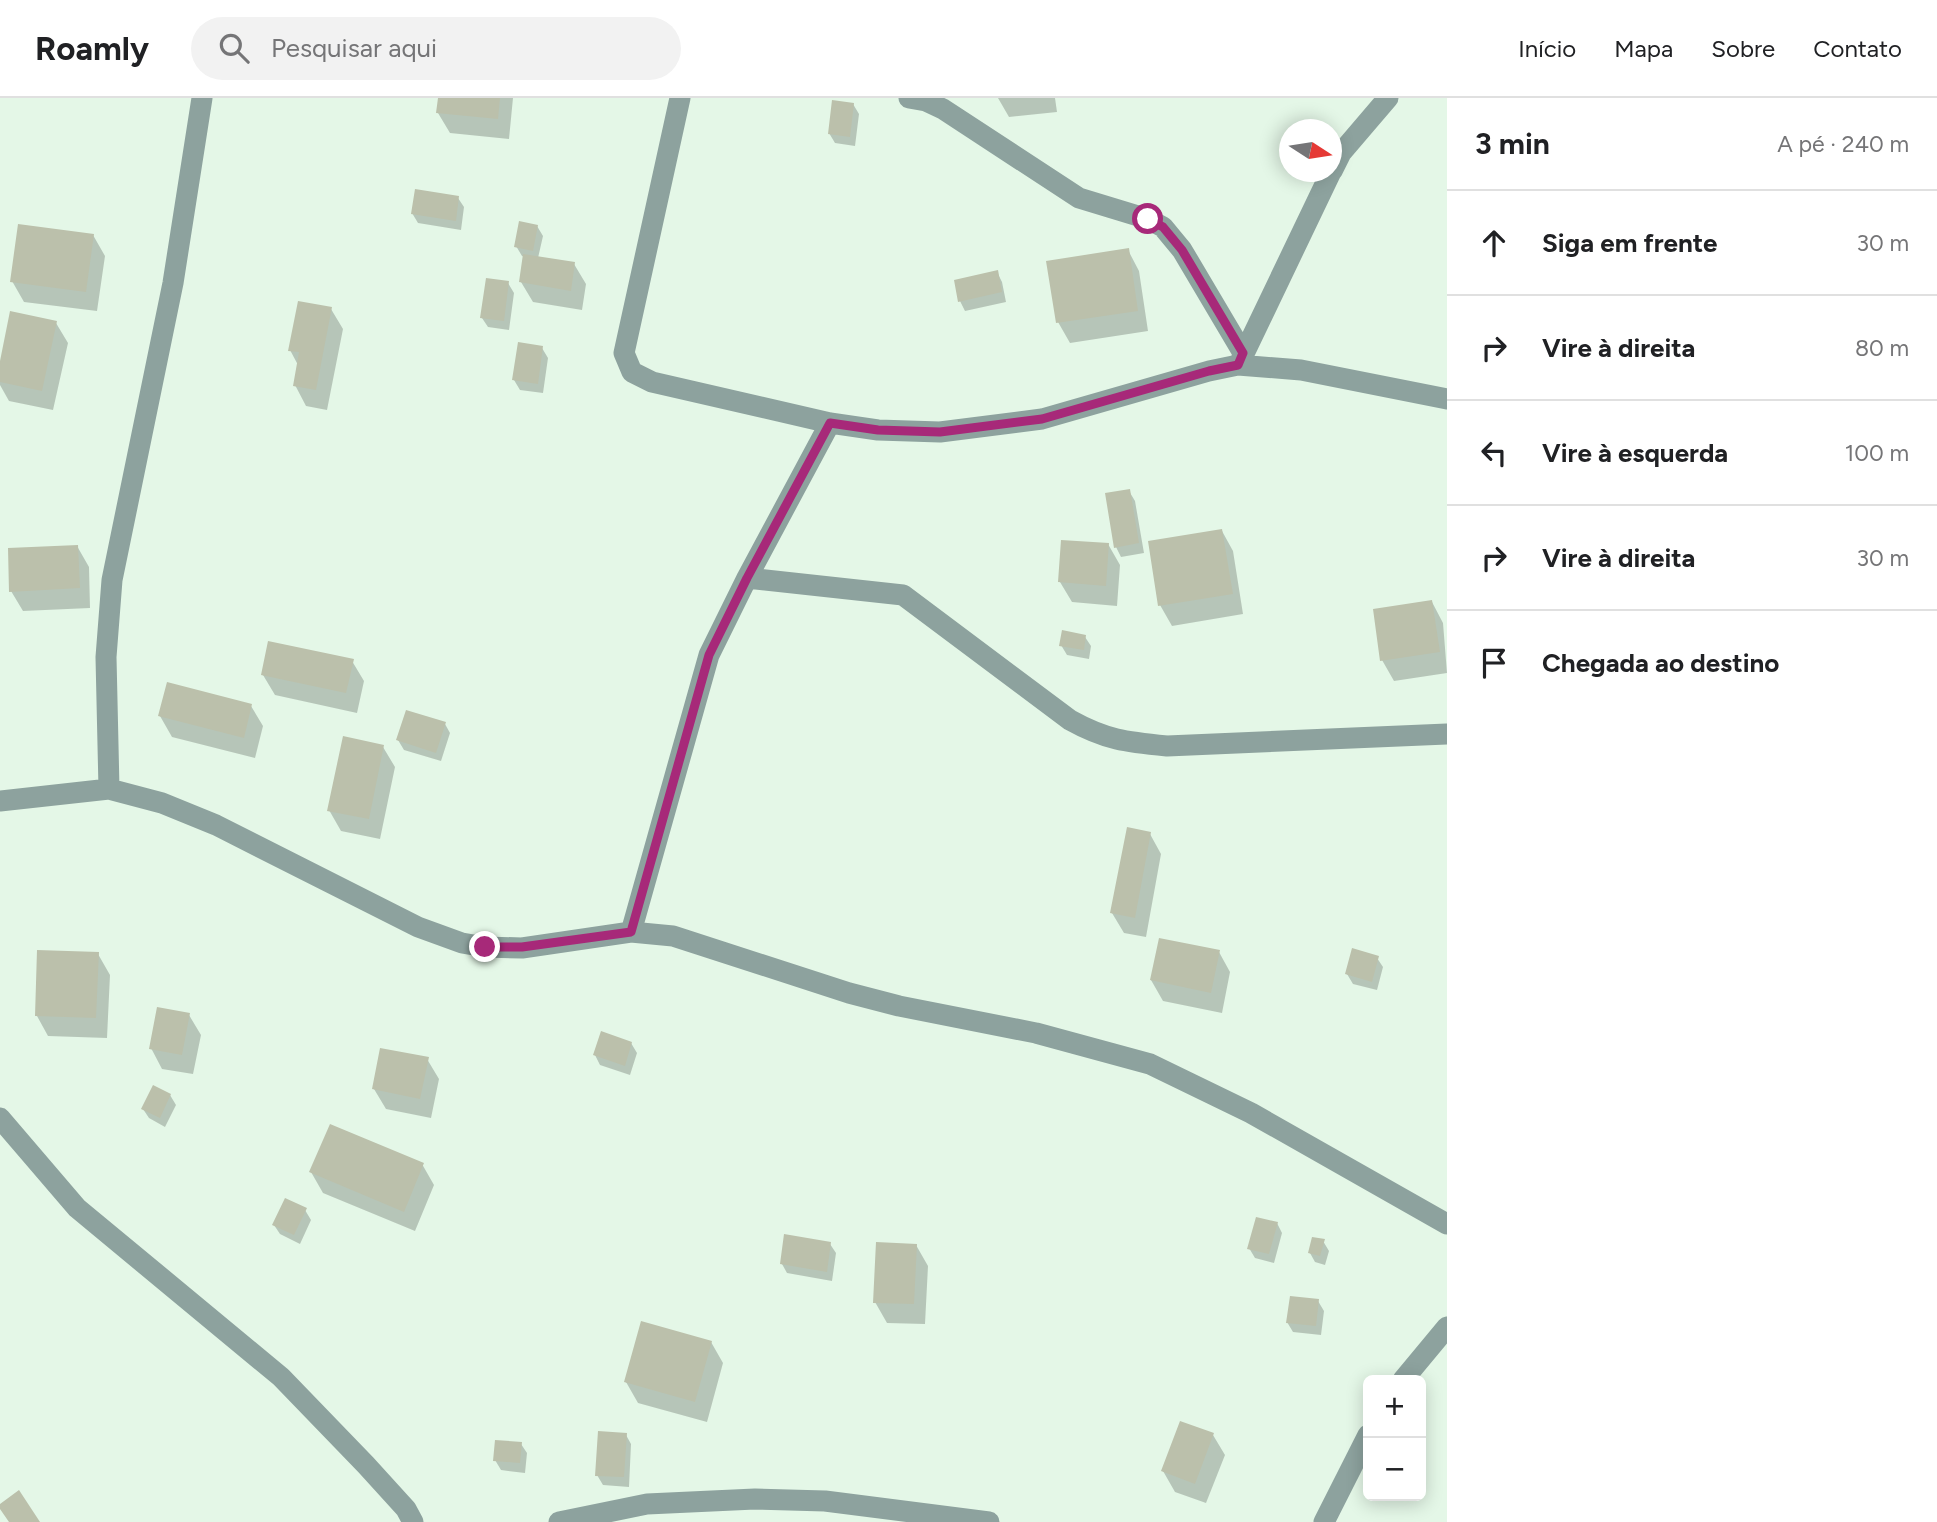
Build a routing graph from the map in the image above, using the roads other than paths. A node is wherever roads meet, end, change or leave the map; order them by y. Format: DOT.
graph roads {
  1 [pos="202,98"];
  2 [pos="680,98"];
  3 [pos="909,98"];
  4 [pos="1388,98"];
  5 [pos="1342,152"];
  6 [pos="1326,182"];
  7 [pos="1241,359"];
  8 [pos="1447,399"];
  9 [pos="830,423"];
  10 [pos="747,578"];
  11 [pos="1447,734"];
  12 [pos="109,789"];
  13 [pos="0,801"];
  14 [pos="631,932"];
  15 [pos="0,1118"];
  16 [pos="1447,1224"];
  17 [pos="1447,1327"];
  18 [pos="1407,1375"];
  19 [pos="1366,1438"];
  20 [pos="413,1522"];
  21 [pos="559,1522"];
  22 [pos="989,1522"];
  23 [pos="1324,1522"];
  1 -- 12 [label="street"];
  2 -- 9 [label="street"];
  3 -- 7 [label="street"];
  4 -- 5 [label="street"];
  6 -- 7 [label="street"];
  7 -- 8 [label="street"];
  7 -- 9 [label="street"];
  9 -- 10 [label="street"];
  10 -- 11 [label="street"];
  10 -- 14 [label="street"];
  12 -- 13 [label="street"];
  12 -- 14 [label="street"];
  14 -- 16 [label="street"];
  15 -- 20 [label="street"];
  17 -- 18 [label="street"];
  19 -- 23 [label="street"];
  21 -- 22 [label="street"];
}
